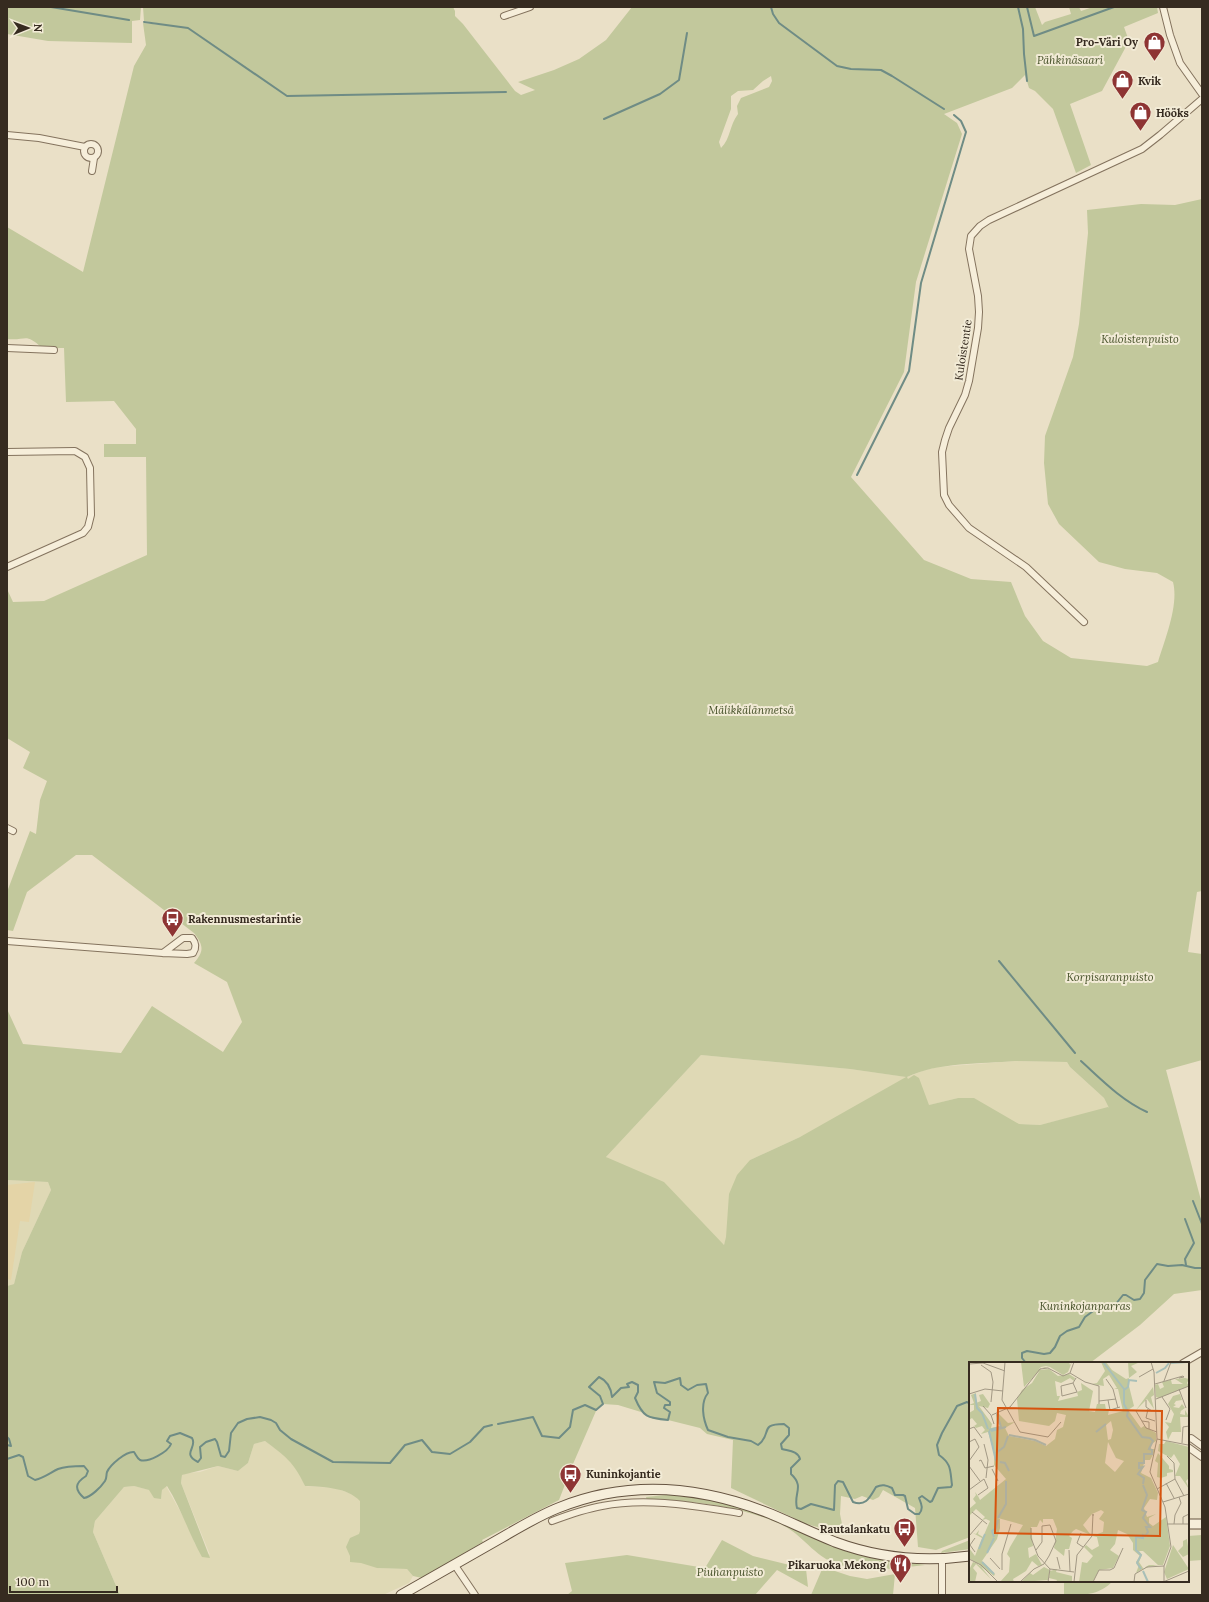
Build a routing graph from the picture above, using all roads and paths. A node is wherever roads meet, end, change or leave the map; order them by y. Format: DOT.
graph roads {
  1 [pos="530,7"];
  2 [pos="1163,7"];
  3 [pos="504,16"];
  4 [pos="1202,94"];
  5 [pos="1202,99"];
  6 [pos="7,134"];
  7 [pos="85,147"];
  8 [pos="94,158"];
  9 [pos="92,171"];
  10 [pos="7,348"];
  11 [pos="54,350"];
  12 [pos="7,452"];
  13 [pos="7,567"];
  14 [pos="1084,622"];
  15 [pos="7,940"];
  16 [pos="163,953"];
  17 [pos="1202,1352"];
  18 [pos="1185,1362"];
  19 [pos="1189,1439"];
  20 [pos="1202,1446"];
  21 [pos="1189,1448"];
  22 [pos="1202,1457"];
  23 [pos="617,1492"];
  24 [pos="618,1504"];
  25 [pos="739,1513"];
  26 [pos="552,1521"];
  27 [pos="1189,1524"];
  28 [pos="1202,1524"];
  29 [pos="969,1556"];
  30 [pos="942,1558"];
  31 [pos="454,1564"];
  32 [pos="401,1595"];
  33 [pos="475,1595"];
  34 [pos="942,1595"];
  1 -- 3 [label="street"];
  2 -- 4 [label="street"];
  5 -- 14 [label="street, Kuloistentie"];
  6 -- 7 [label="street"];
  7 -- 8 [label="street"];
  7 -- 8 [label="street"];
  8 -- 9 [label="street"];
  10 -- 11 [label="street"];
  12 -- 13 [label="street"];
  15 -- 16 [label="street"];
  16 -- 16 [label="street"];
  17 -- 18 [label="street"];
  19 -- 20 [label="street"];
  21 -- 22 [label="street"];
  23 -- 24 [label="street"];
  23 -- 30 [label="main road"];
  23 -- 31 [label="main road"];
  24 -- 25 [label="street"];
  24 -- 26 [label="street"];
  27 -- 28 [label="main road"];
  29 -- 30 [label="main road"];
  30 -- 34 [label="street"];
  31 -- 32 [label="main road"];
  31 -- 33 [label="street"];
}
